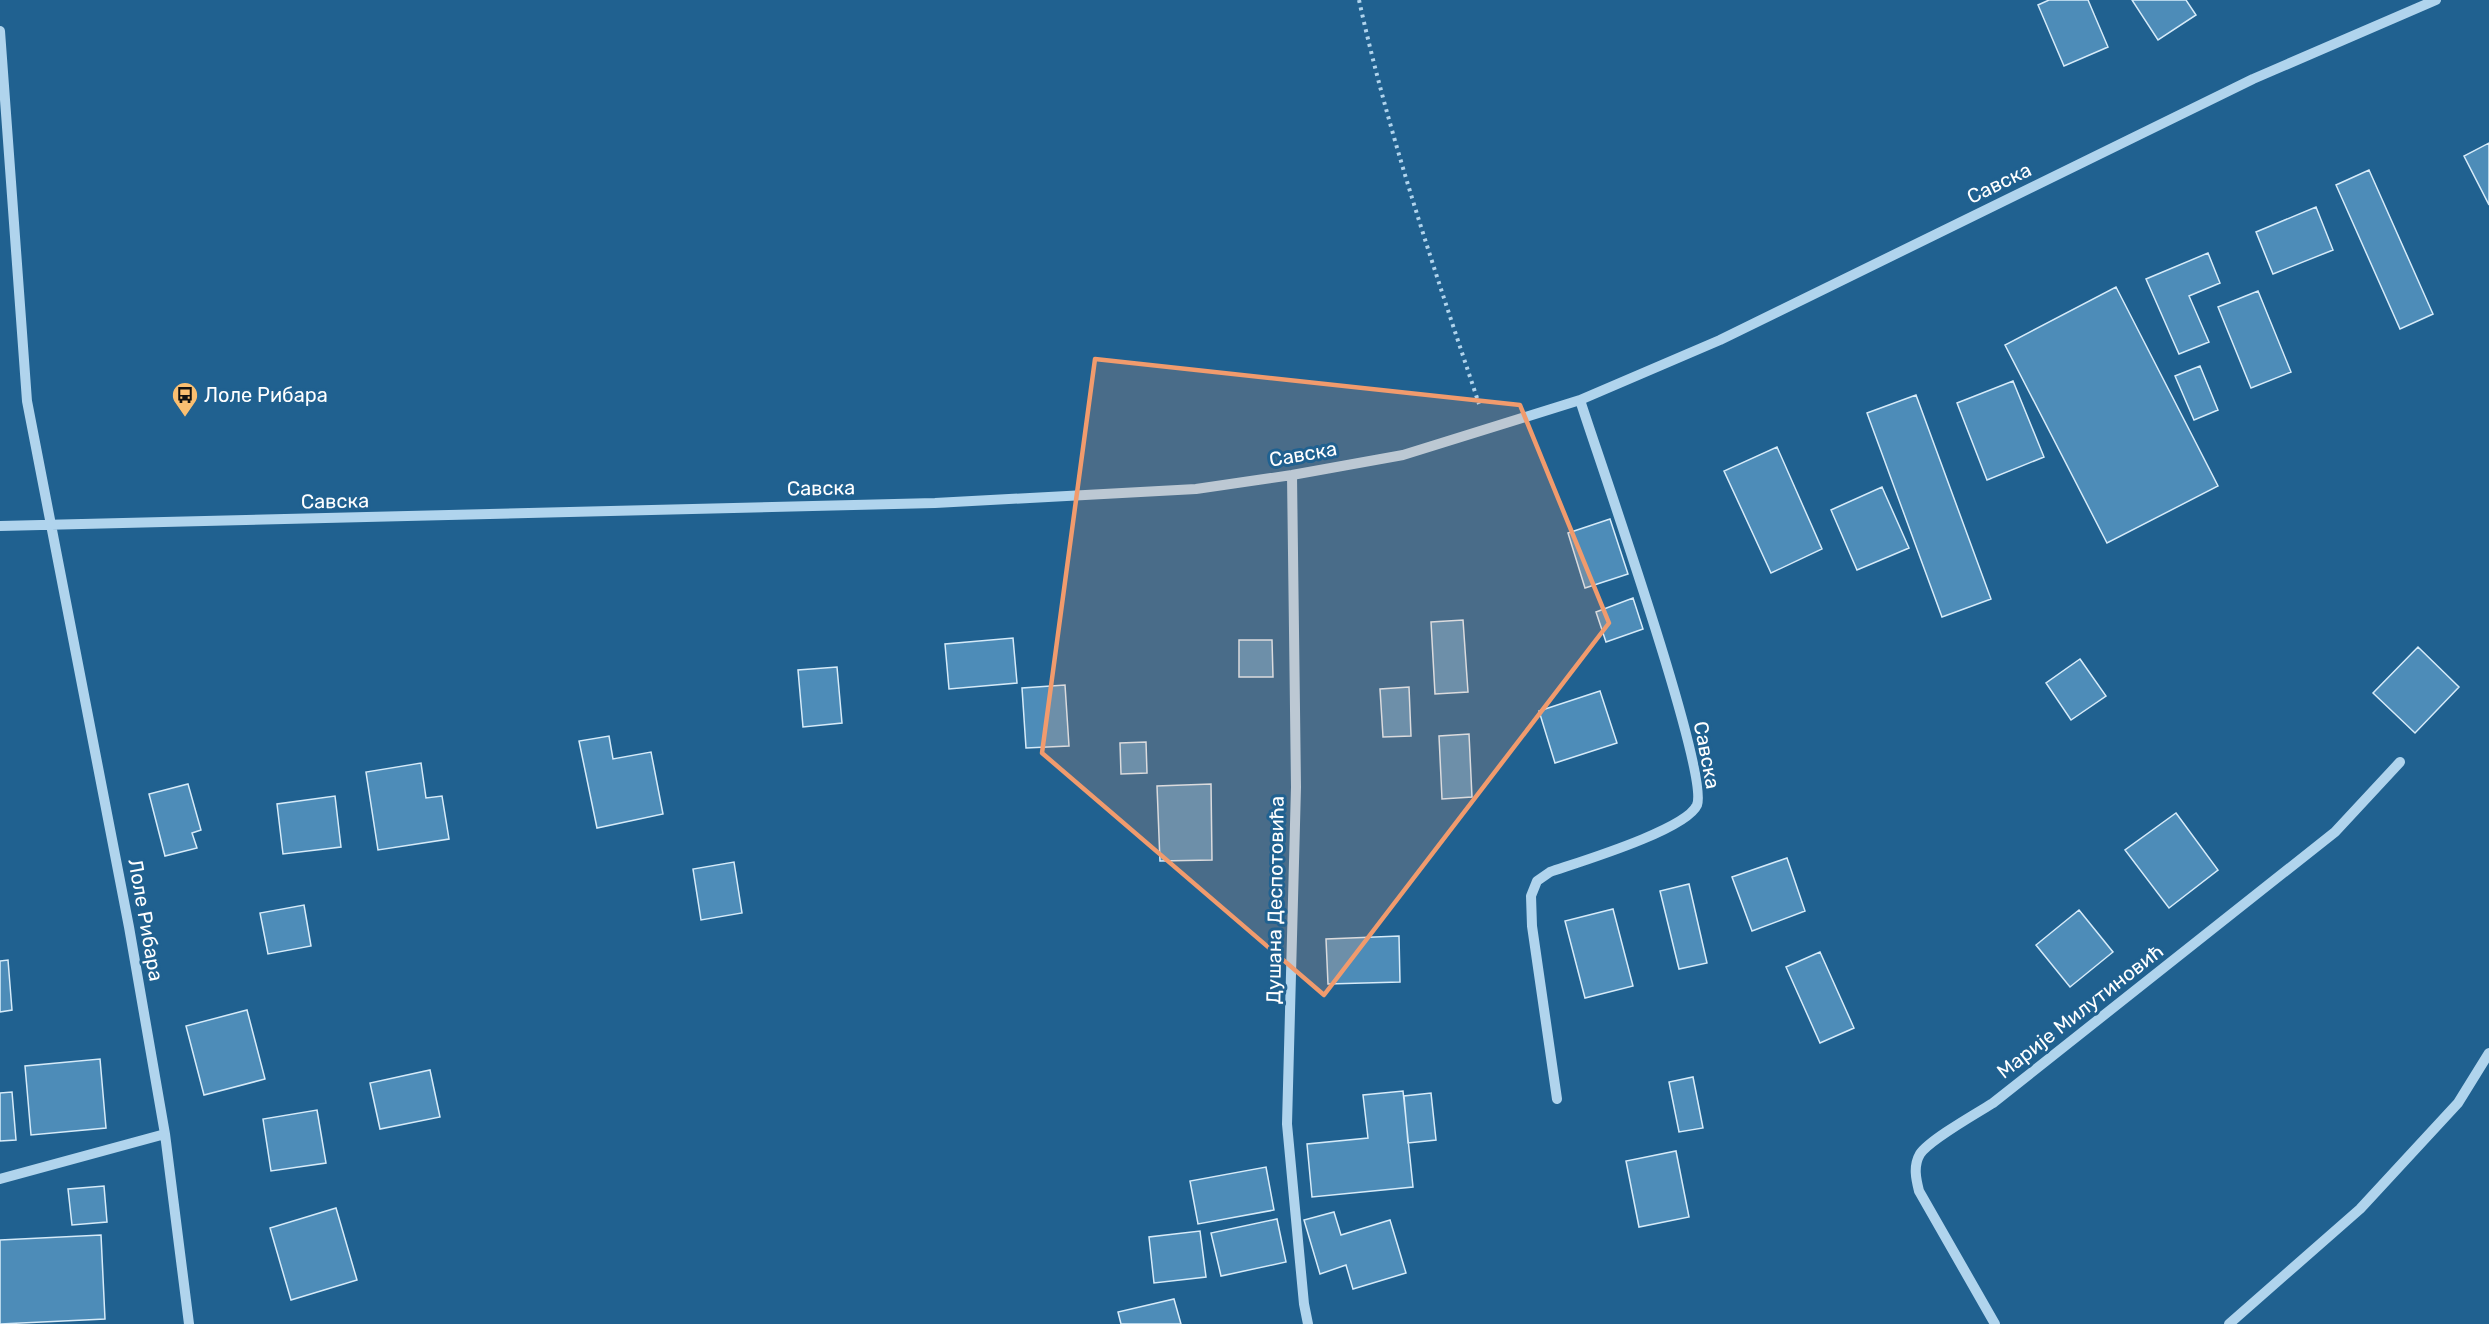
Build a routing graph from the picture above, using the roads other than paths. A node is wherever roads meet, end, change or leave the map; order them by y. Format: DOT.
graph roads {
  1 [pos="2436,0"];
  2 [pos="0,31"];
  3 [pos="1580,400"];
  4 [pos="1292,475"];
  5 [pos="0,526"];
  6 [pos="52,526"];
  7 [pos="2400,762"];
  8 [pos="2489,1053"];
  9 [pos="1557,1099"];
  10 [pos="165,1134"];
  11 [pos="0,1179"];
  12 [pos="189,1324"];
  13 [pos="1308,1324"];
  14 [pos="1995,1324"];
  15 [pos="2229,1324"];
  1 -- 3 [label="street, Савска"];
  2 -- 6 [label="street"];
  3 -- 4 [label="street, Савска"];
  3 -- 9 [label="street, Савска"];
  4 -- 6 [label="street, Савска"];
  4 -- 13 [label="street, Душана Деспотовића"];
  5 -- 6 [label="street, Савска"];
  6 -- 10 [label="street, Лоле Рибара"];
  7 -- 14 [label="street, Марије Милутиновић"];
  8 -- 15 [label="street"];
  10 -- 11 [label="street"];
  10 -- 12 [label="street, Лоле Рибара"];
}
